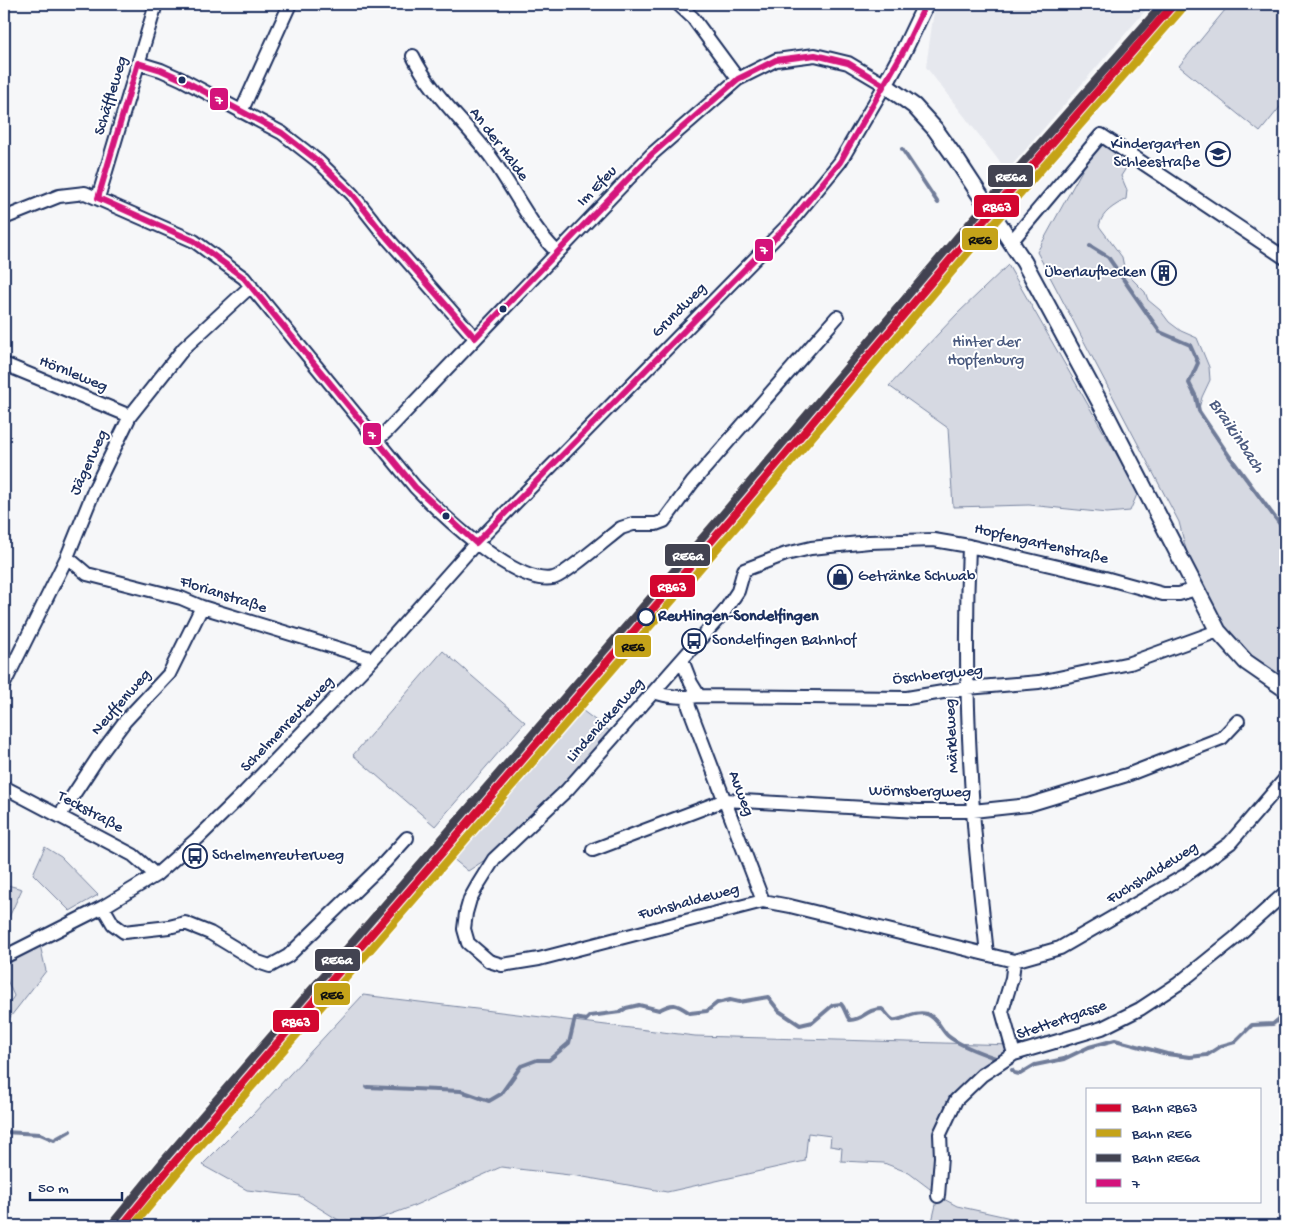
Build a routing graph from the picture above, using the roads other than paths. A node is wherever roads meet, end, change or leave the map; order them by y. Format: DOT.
graph roads {
  1 [pos="156,4"];
  2 [pos="290,4"];
  3 [pos="678,4"];
  4 [pos="926,4"];
  5 [pos="413,56"];
  6 [pos="138,64"];
  7 [pos="738,79"];
  8 [pos="885,85"];
  9 [pos="241,112"];
  10 [pos="98,198"];
  11 [pos="4,218"];
  12 [pos="1011,242"];
  13 [pos="557,252"];
  14 [pos="1285,258"];
  15 [pos="251,286"];
  16 [pos="837,317"];
  17 [pos="476,338"];
  18 [pos="4,364"];
  19 [pos="130,416"];
  20 [pos="378,439"];
  21 [pos="476,543"];
  22 [pos="969,546"];
  23 [pos="67,557"];
  24 [pos="744,570"];
  25 [pos="1196,589"];
  26 [pos="202,607"];
  27 [pos="1218,631"];
  28 [pos="372,659"];
  29 [pos="682,660"];
  30 [pos="4,684"];
  31 [pos="967,688"];
  32 [pos="1285,689"];
  33 [pos="654,692"];
  34 [pos="693,697"];
  35 [pos="1238,721"];
  36 [pos="1285,779"];
  37 [pos="4,787"];
  38 [pos="725,800"];
  39 [pos="973,811"];
  40 [pos="60,816"];
  41 [pos="407,838"];
  42 [pos="593,850"];
  43 [pos="494,859"];
  44 [pos="156,875"];
  45 [pos="1284,895"];
  46 [pos="763,901"];
  47 [pos="103,907"];
  48 [pos="987,954"];
  49 [pos="4,958"];
  50 [pos="1014,961"];
  51 [pos="1014,1054"];
  52 [pos="938,1196"];
  1 -- 6 [label="street, Schäffleweg"];
  2 -- 9 [label="street"];
  3 -- 7 [label="street"];
  4 -- 8 [label="street"];
  5 -- 13 [label="street, An der Halde"];
  6 -- 9 [label="street"];
  6 -- 10 [label="street, Schäffleweg"];
  7 -- 8 [label="street, Im Efeu"];
  7 -- 13 [label="street, Im Efeu"];
  8 -- 12 [label="street"];
  8 -- 21 [label="street, Grundweg"];
  9 -- 17 [label="street"];
  10 -- 11 [label="street"];
  10 -- 15 [label="street"];
  12 -- 14 [label="street"];
  12 -- 25 [label="street"];
  13 -- 17 [label="street, Im Efeu"];
  15 -- 19 [label="street, Jägerweg"];
  15 -- 20 [label="street"];
  16 -- 21 [label="street"];
  17 -- 20 [label="street, Im Efeu"];
  18 -- 19 [label="street, Hörnleweg"];
  19 -- 23 [label="street, Jägerweg"];
  20 -- 21 [label="street"];
  21 -- 28 [label="street, Schelmenreuteweg"];
  22 -- 24 [label="street, Hopfengartenstraße"];
  22 -- 25 [label="street, Hopfengartenstraße"];
  22 -- 31 [label="street, Märkleweg"];
  23 -- 26 [label="street, Florianstraße"];
  23 -- 30 [label="street, Jägerweg"];
  24 -- 29 [label="street, Lindenäckerweg"];
  25 -- 27 [label="street"];
  26 -- 28 [label="street, Florianstraße"];
  26 -- 40 [label="street, Neuffenweg"];
  27 -- 31 [label="street, Öschbergweg"];
  27 -- 32 [label="street"];
  28 -- 44 [label="street, Schelmenreuteweg"];
  29 -- 33 [label="street, Lindenäckerweg"];
  29 -- 34 [label="street, Auweg"];
  31 -- 34 [label="street, Öschbergweg"];
  31 -- 39 [label="street, Märkleweg"];
  33 -- 34 [label="street, Öschbergweg"];
  33 -- 43 [label="street, Lindenäckerweg"];
  34 -- 38 [label="street, Auweg"];
  35 -- 39 [label="street, Wörnsbergweg"];
  36 -- 50 [label="street, Fuchshaldeweg"];
  37 -- 40 [label="street, Teckstraße"];
  38 -- 39 [label="street, Wörnsbergweg"];
  38 -- 42 [label="street, Wörnsbergweg"];
  38 -- 46 [label="street, Auweg"];
  39 -- 48 [label="street, Märkleweg"];
  40 -- 44 [label="street, Teckstraße"];
  41 -- 47 [label="street"];
  43 -- 46 [label="street, Fuchshaldeweg"];
  44 -- 47 [label="street, Schelmenreuteweg"];
  45 -- 51 [label="street, Stettertgasse"];
  46 -- 48 [label="street, Fuchshaldeweg"];
  47 -- 49 [label="street, Schelmenreuteweg"];
  48 -- 50 [label="street, Fuchshaldeweg"];
  50 -- 51 [label="street"];
  51 -- 52 [label="street, Stettertgasse"];
}
